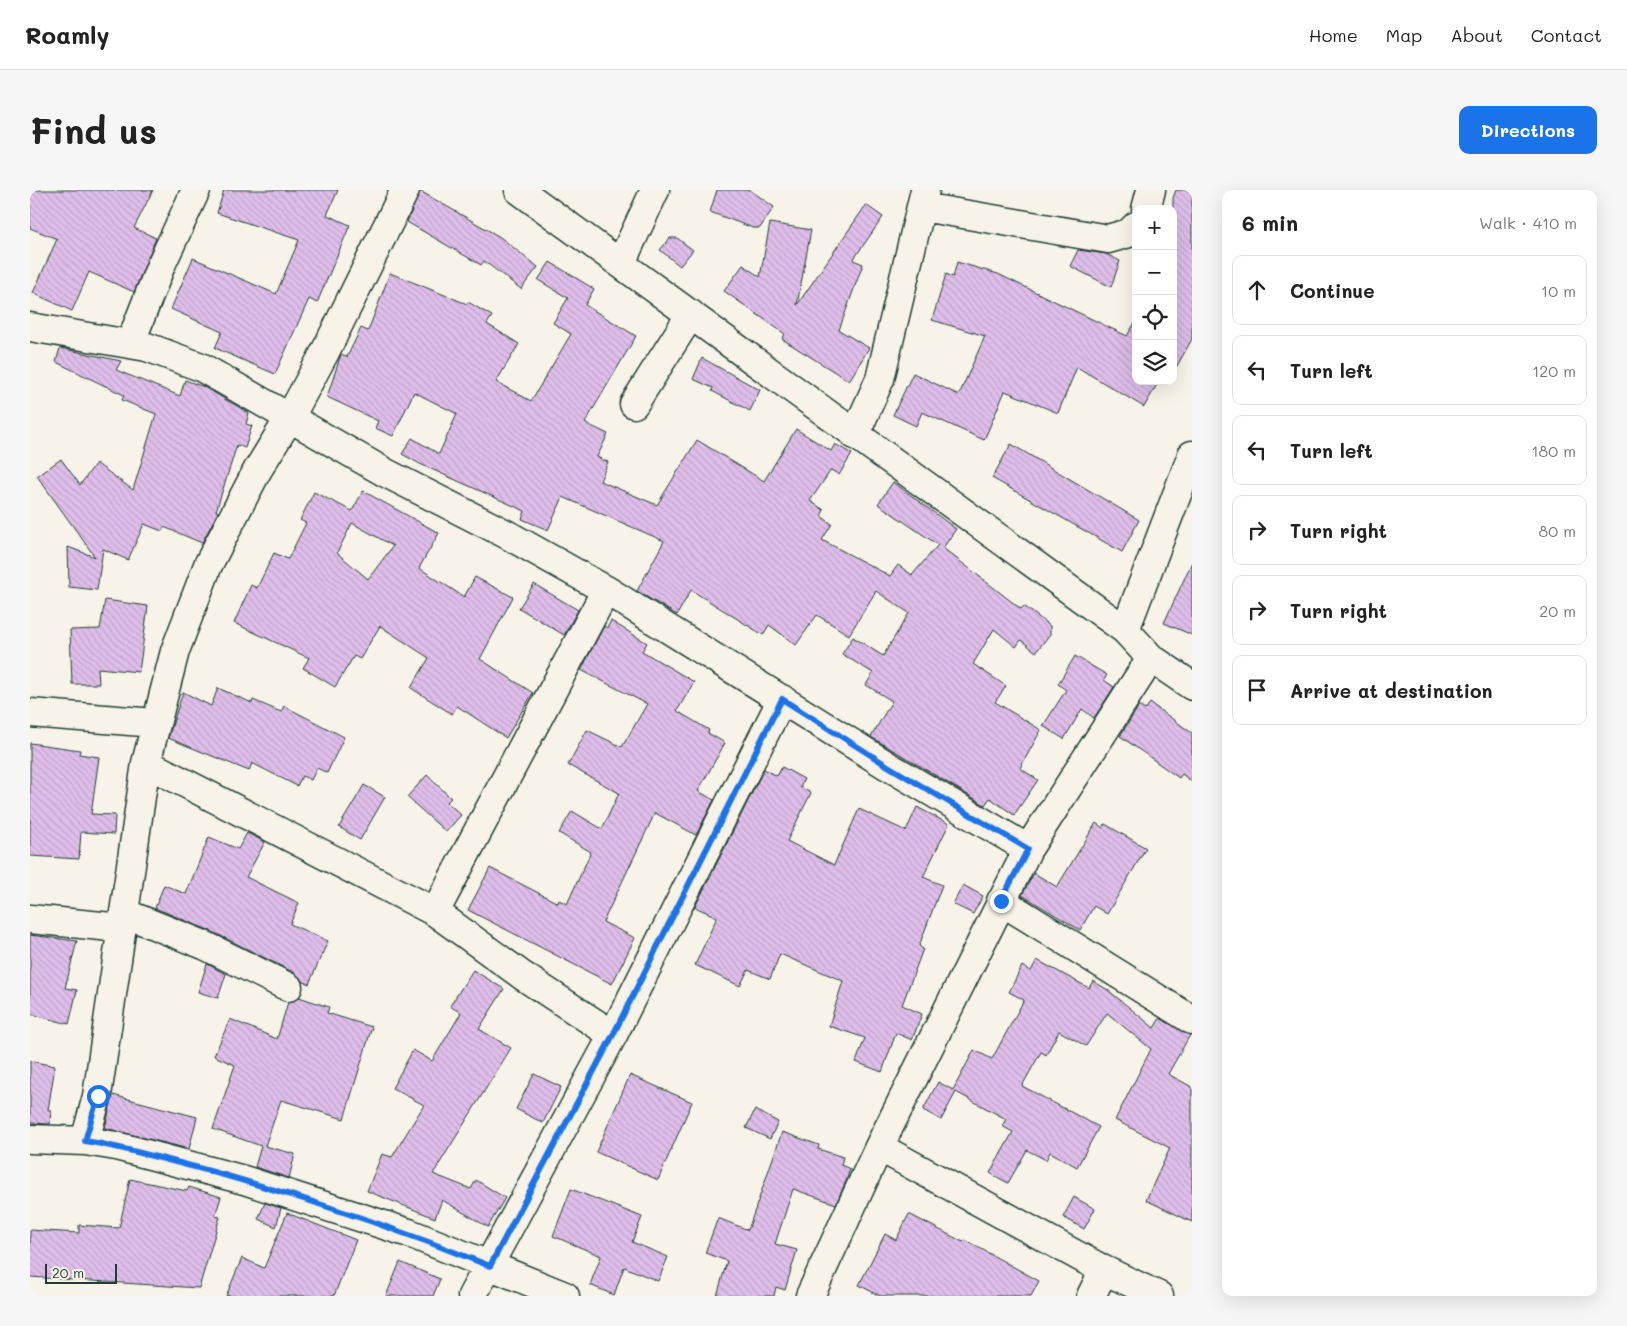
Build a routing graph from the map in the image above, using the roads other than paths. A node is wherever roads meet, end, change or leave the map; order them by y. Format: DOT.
graph roads {
  1 [pos="196,190"];
  2 [pos="405,190"];
  3 [pos="518,190"];
  4 [pos="655,190"];
  5 [pos="1151,190"];
  6 [pos="923,199"];
  7 [pos="1147,205"];
  8 [pos="1132,231"];
  9 [pos="621,263"];
  10 [pos="691,314"];
  11 [pos="30,327"];
  12 [pos="130,344"];
  13 [pos="634,404"];
  14 [pos="290,417"];
  15 [pos="856,435"];
  16 [pos="1192,455"];
  17 [pos="606,590"];
  18 [pos="1125,630"];
  19 [pos="1151,658"];
  20 [pos="1192,686"];
  21 [pos="782,699"];
  22 [pos="30,713"];
  23 [pos="155,723"];
  24 [pos="146,763"];
  25 [pos="1028,849"];
  26 [pos="1001,901"];
  27 [pos="435,912"];
  28 [pos="30,919"];
  29 [pos="123,920"];
  30 [pos="288,987"];
  31 [pos="1192,1020"];
  32 [pos="613,1035"];
  33 [pos="30,1139"];
  34 [pos="85,1141"];
  35 [pos="879,1148"];
  36 [pos="490,1266"];
  37 [pos="1104,1270"];
  38 [pos="472,1296"];
  39 [pos="565,1296"];
  40 [pos="810,1296"];
  41 [pos="1091,1296"];
  42 [pos="1159,1296"];
  1 -- 12 [label="street"];
  2 -- 14 [label="street"];
  3 -- 9 [label="street"];
  4 -- 9 [label="street"];
  5 -- 7 [label="street"];
  6 -- 8 [label="street"];
  6 -- 15 [label="street"];
  9 -- 10 [label="street"];
  10 -- 13 [label="street"];
  10 -- 15 [label="street"];
  11 -- 12 [label="street"];
  12 -- 14 [label="street"];
  14 -- 17 [label="street"];
  14 -- 23 [label="street"];
  15 -- 18 [label="street"];
  16 -- 18 [label="street"];
  17 -- 21 [label="street"];
  17 -- 27 [label="street"];
  18 -- 19 [label="street"];
  19 -- 20 [label="street"];
  19 -- 25 [label="street"];
  21 -- 25 [label="street"];
  21 -- 32 [label="street"];
  22 -- 23 [label="street"];
  23 -- 24 [label="street"];
  24 -- 27 [label="street"];
  24 -- 29 [label="street"];
  25 -- 26 [label="street"];
  26 -- 31 [label="street"];
  26 -- 35 [label="street"];
  27 -- 32 [label="street"];
  28 -- 29 [label="street"];
  29 -- 30 [label="street"];
  29 -- 34 [label="street"];
  32 -- 36 [label="street"];
  33 -- 34 [label="street"];
  34 -- 36 [label="street"];
  35 -- 37 [label="street"];
  35 -- 40 [label="street"];
  36 -- 38 [label="street"];
  36 -- 39 [label="street"];
  37 -- 41 [label="street"];
  37 -- 42 [label="street"];
}
